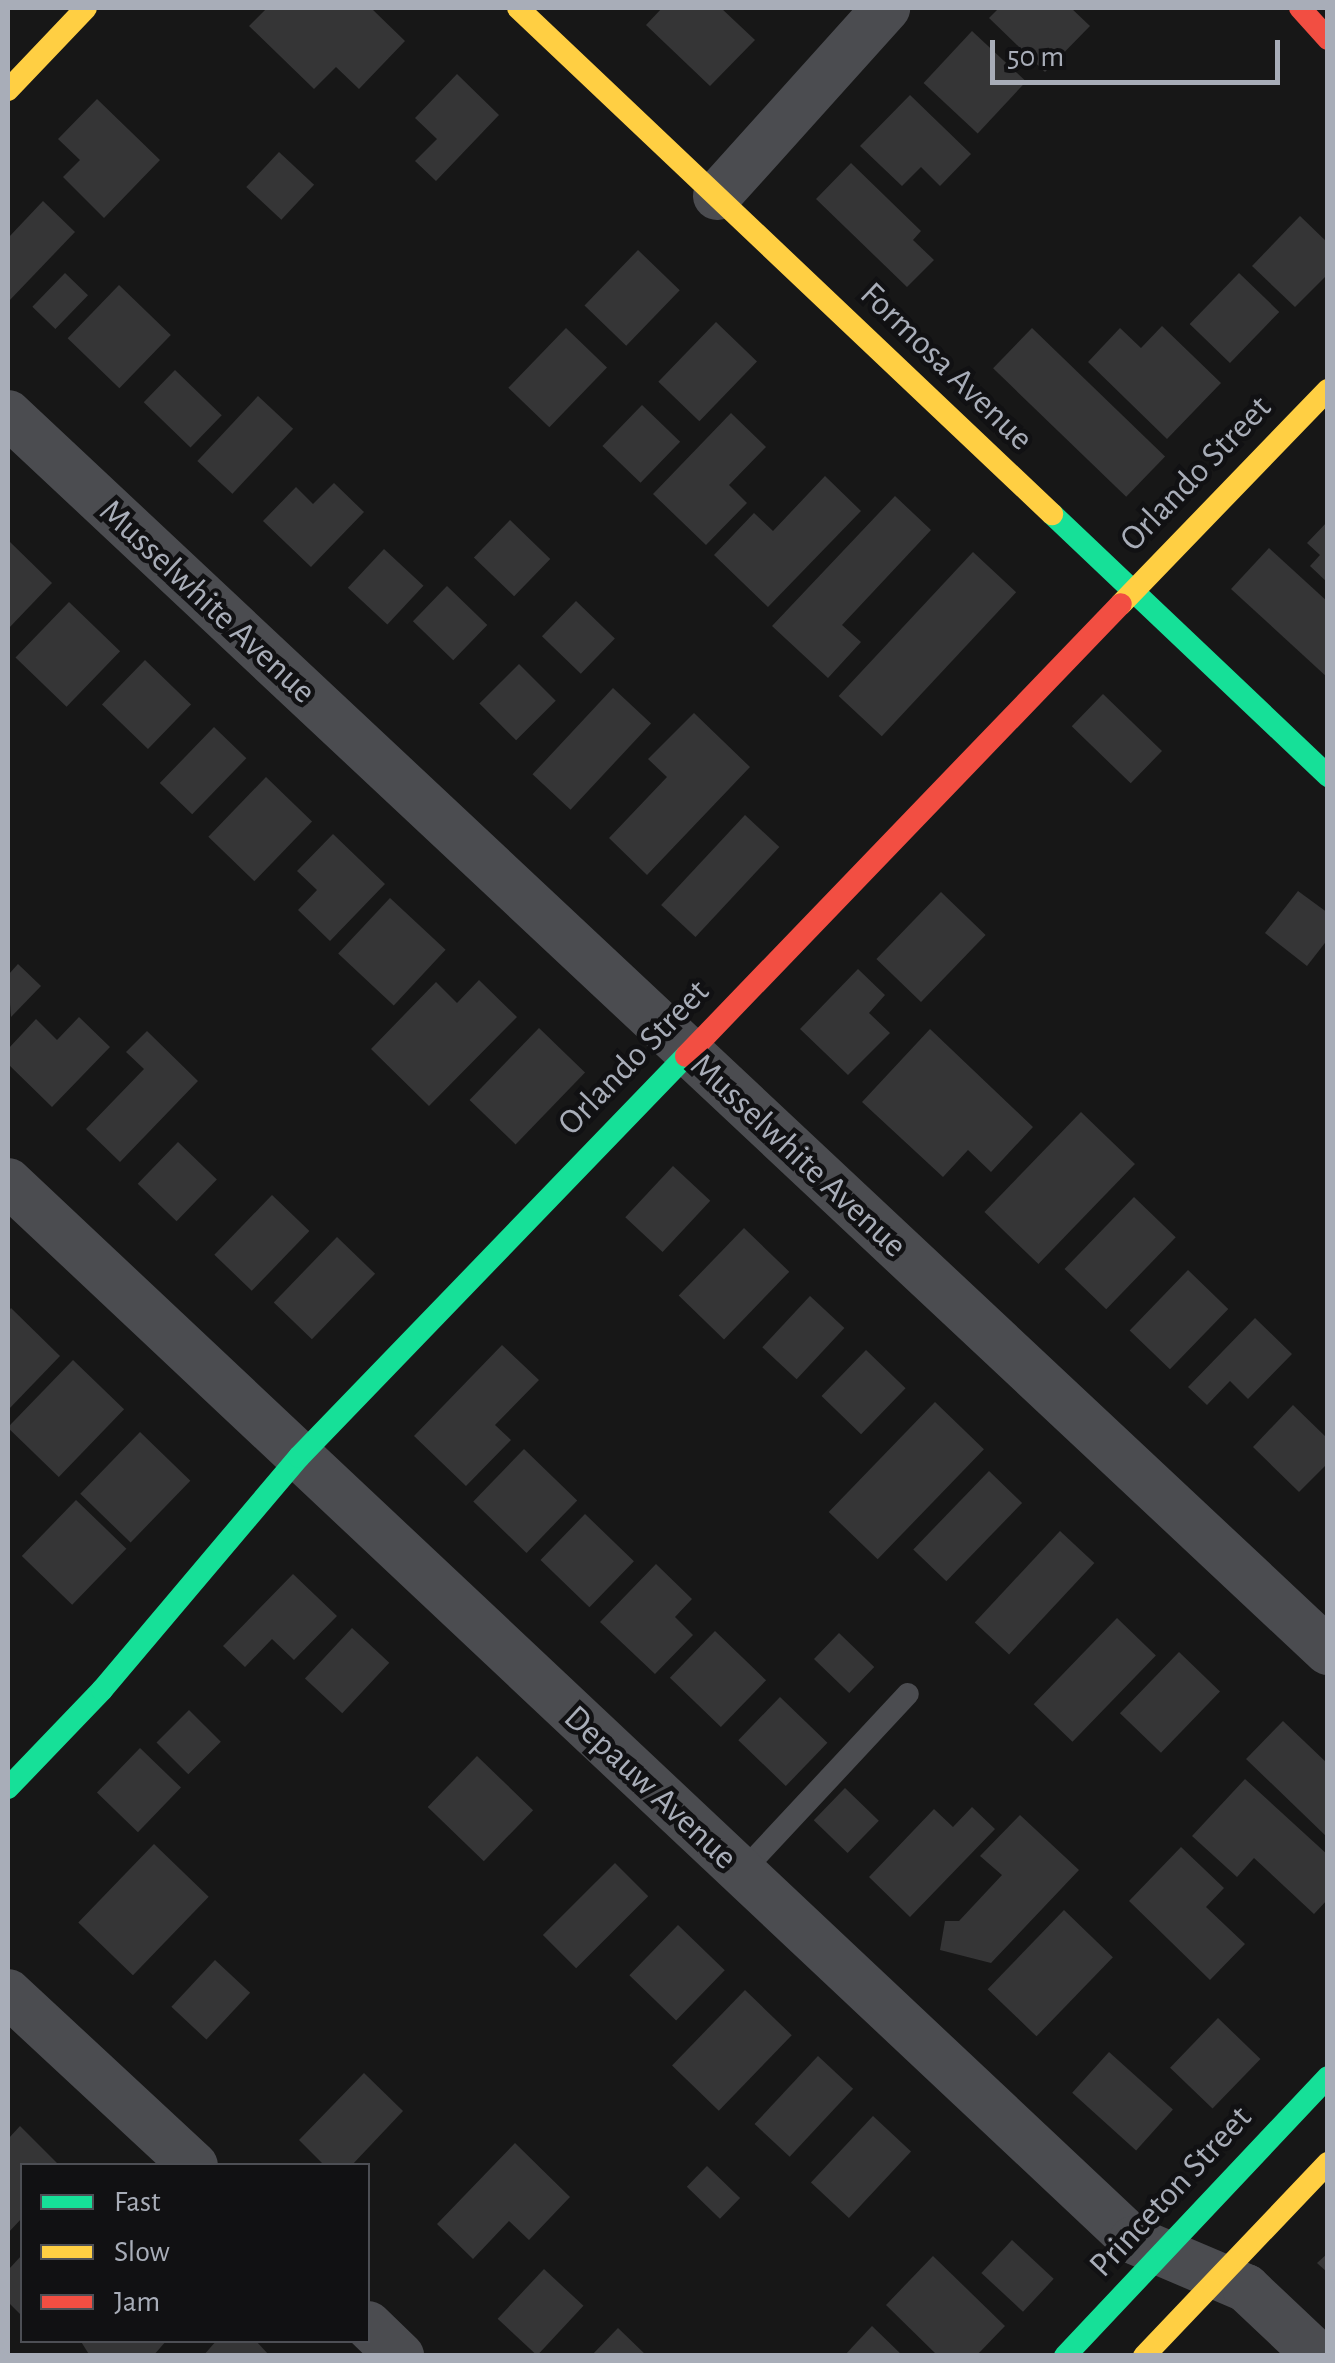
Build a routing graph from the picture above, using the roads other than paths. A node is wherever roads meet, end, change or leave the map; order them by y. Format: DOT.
graph roads {
  1 [pos="86,8"];
  2 [pos="518,8"];
  3 [pos="886,8"];
  4 [pos="1300,8"];
  5 [pos="1328,39"];
  6 [pos="8,90"];
  7 [pos="717,196"];
  8 [pos="1328,390"];
  9 [pos="8,414"];
  10 [pos="1131,592"];
  11 [pos="1328,776"];
  12 [pos="688,1052"];
  13 [pos="8,1182"];
  14 [pos="299,1457"];
  15 [pos="1328,1650"];
  16 [pos="908,1694"];
  17 [pos="8,1788"];
  18 [pos="740,1874"];
  19 [pos="8,1994"];
  20 [pos="1328,2077"];
  21 [pos="1328,2162"];
  22 [pos="191,2163"];
  23 [pos="1162,2253"];
  24 [pos="1218,2277"];
  25 [pos="370,2327"];
  26 [pos="400,2356"];
  27 [pos="1066,2356"];
  28 [pos="1144,2356"];
  29 [pos="1318,2356"];
  1 -- 6 [label="main road"];
  2 -- 7 [label="main road, Formosa Avenue"];
  3 -- 7 [label="street"];
  4 -- 5 [label="main road"];
  7 -- 10 [label="main road, Formosa Avenue"];
  8 -- 10 [label="main road, Orlando Street"];
  9 -- 12 [label="street, Musselwhite Avenue"];
  10 -- 11 [label="main road, Formosa Avenue"];
  10 -- 12 [label="main road, Orlando Street"];
  12 -- 14 [label="main road, Orlando Street"];
  12 -- 15 [label="street, Musselwhite Avenue"];
  13 -- 14 [label="street, Depauw Avenue"];
  14 -- 17 [label="main road, Orlando Street"];
  14 -- 18 [label="street, Depauw Avenue"];
  16 -- 18 [label="lane"];
  18 -- 23 [label="street, Depauw Avenue"];
  19 -- 22 [label="street"];
  20 -- 23 [label="main road, Princeton Street"];
  21 -- 24 [label="main road"];
  23 -- 24 [label="street, Depauw Avenue"];
  23 -- 27 [label="main road, Princeton Street"];
  24 -- 28 [label="main road"];
  24 -- 29 [label="street, Depauw Avenue"];
  25 -- 26 [label="street"];
}
